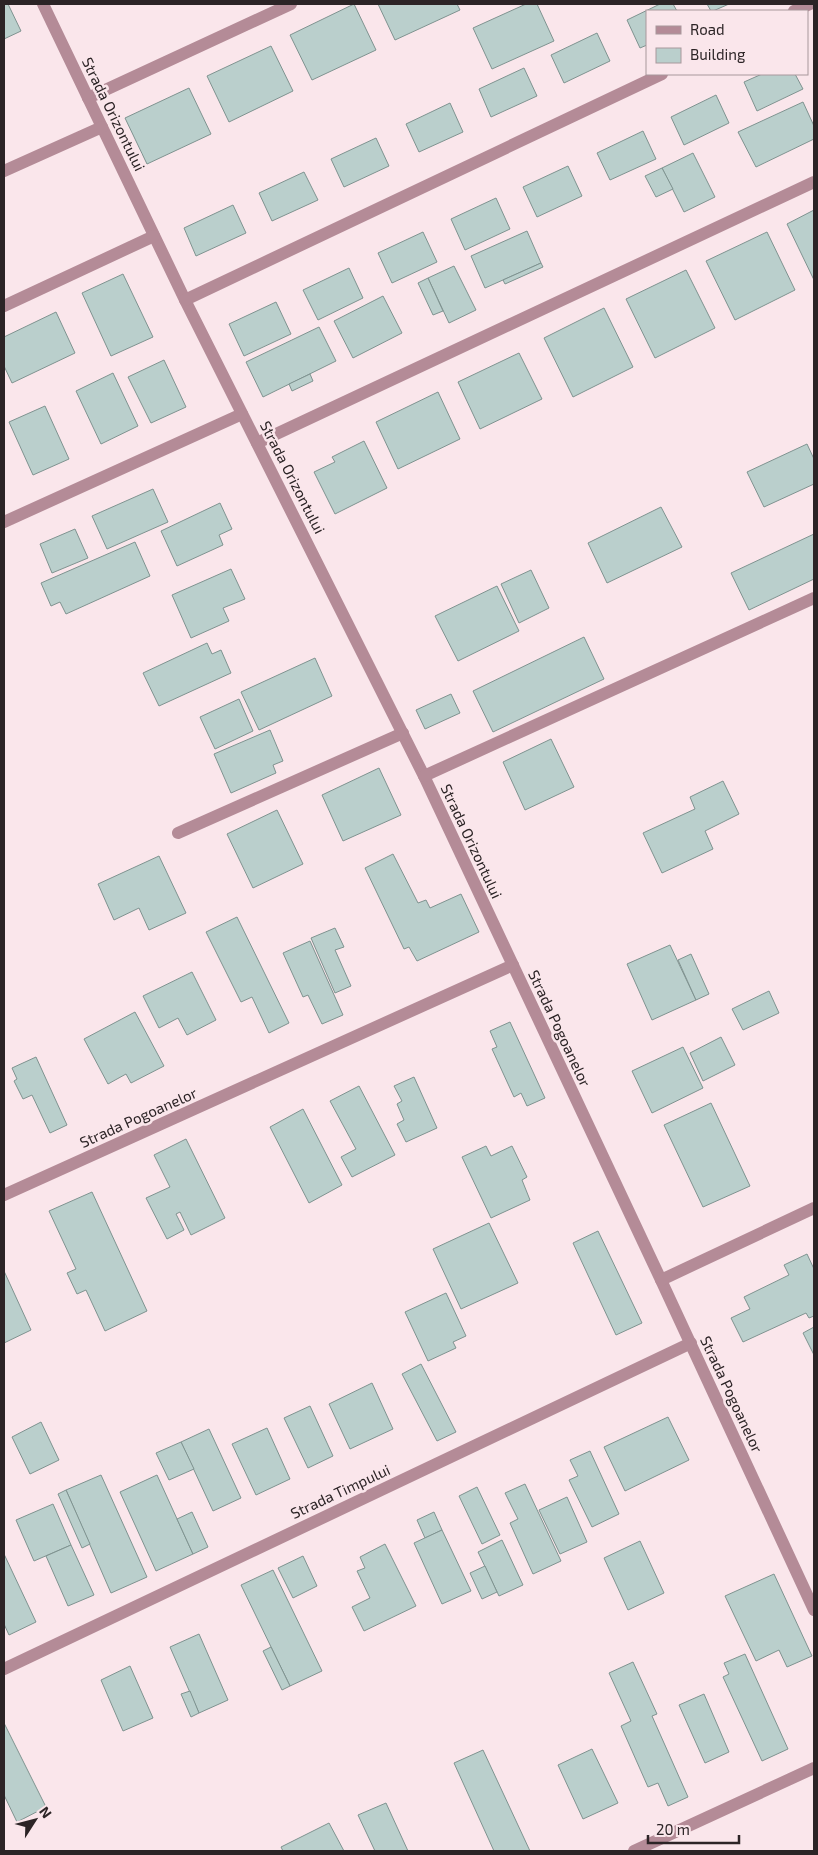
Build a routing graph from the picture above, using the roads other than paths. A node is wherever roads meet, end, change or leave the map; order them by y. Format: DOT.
graph roads {
  1 [pos="43,4"];
  2 [pos="292,4"];
  3 [pos="810,4"];
  4 [pos="796,10"];
  5 [pos="814,13"];
  6 [pos="660,75"];
  7 [pos="88,98"];
  8 [pos="102,128"];
  9 [pos="4,171"];
  10 [pos="814,182"];
  11 [pos="154,236"];
  12 [pos="185,300"];
  13 [pos="4,306"];
  14 [pos="242,414"];
  15 [pos="257,442"];
  16 [pos="4,522"];
  17 [pos="814,598"];
  18 [pos="402,732"];
  19 [pos="424,776"];
  20 [pos="178,833"];
  21 [pos="513,965"];
  22 [pos="4,1195"];
  23 [pos="814,1208"];
  24 [pos="661,1280"];
  25 [pos="691,1343"];
  26 [pos="814,1610"];
  27 [pos="4,1669"];
  28 [pos="814,1768"];
  29 [pos="634,1851"];
  1 -- 7 [label="street, Strada Orizontului"];
  2 -- 7 [label="street"];
  3 -- 4 [label="street"];
  3 -- 5 [label="street"];
  6 -- 12 [label="street"];
  7 -- 8 [label="street, Strada Orizontului"];
  8 -- 9 [label="street"];
  8 -- 11 [label="street, Strada Orizontului"];
  10 -- 15 [label="street"];
  11 -- 12 [label="street, Strada Orizontului"];
  11 -- 13 [label="street"];
  12 -- 14 [label="street, Strada Orizontului"];
  14 -- 15 [label="street, Strada Orizontului"];
  14 -- 16 [label="street"];
  15 -- 18 [label="street, Strada Orizontului"];
  17 -- 19 [label="street"];
  18 -- 19 [label="street, Strada Orizontului"];
  18 -- 20 [label="street"];
  19 -- 21 [label="street, Strada Orizontului"];
  21 -- 22 [label="street, Strada Pogoanelor"];
  21 -- 24 [label="street, Strada Pogoanelor"];
  23 -- 24 [label="street"];
  24 -- 25 [label="street, Strada Pogoanelor"];
  25 -- 26 [label="street, Strada Pogoanelor"];
  25 -- 27 [label="street, Strada Timpului"];
  28 -- 29 [label="street"];
}
